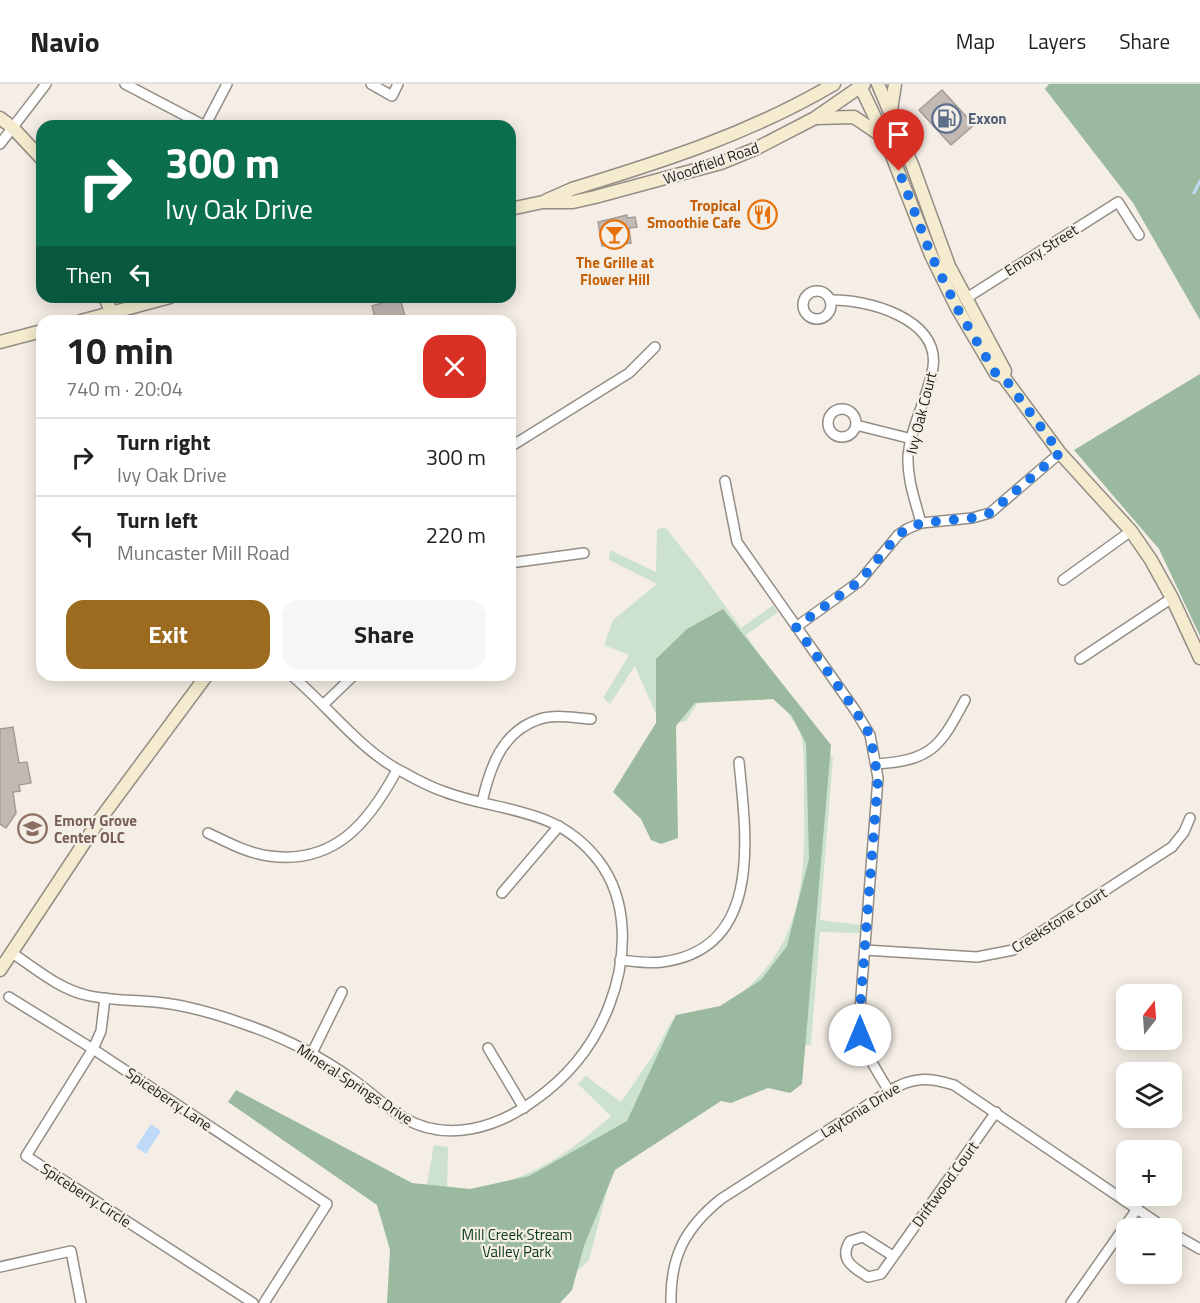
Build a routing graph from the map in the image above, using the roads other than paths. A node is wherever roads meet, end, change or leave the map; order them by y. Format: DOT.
graph roads {
  1 [pos="46,84"];
  2 [pos="125,84"];
  3 [pos="227,84"];
  4 [pos="371,84"];
  5 [pos="398,84"];
  6 [pos="834,84"];
  7 [pos="878,84"];
  8 [pos="895,84"];
  9 [pos="861,85"];
  10 [pos="822,88"];
  11 [pos="891,111"];
  12 [pos="0,118"];
  13 [pos="814,118"];
  14 [pos="194,120"];
  15 [pos="208,120"];
  16 [pos="12,127"];
  17 [pos="885,138"];
  18 [pos="0,144"];
  19 [pos="36,153"];
  20 [pos="543,202"];
  21 [pos="516,207"];
  22 [pos="1139,235"];
  23 [pos="965,299"];
  24 [pos="830,300"];
  25 [pos="153,303"];
  26 [pos="119,315"];
  27 [pos="36,333"];
  28 [pos="0,342"];
  29 [pos="655,347"];
  30 [pos="1003,376"];
  31 [pos="856,425"];
  32 [pos="912,439"];
  33 [pos="516,443"];
  34 [pos="1060,453"];
  35 [pos="725,481"];
  36 [pos="921,523"];
  37 [pos="1131,531"];
  38 [pos="584,553"];
  39 [pos="516,562"];
  40 [pos="1063,580"];
  41 [pos="1172,598"];
  42 [pos="796,627"];
  43 [pos="1200,658"];
  44 [pos="1080,659"];
  45 [pos="203,681"];
  46 [pos="298,681"];
  47 [pos="348,681"];
  48 [pos="964,700"];
  49 [pos="324,704"];
  50 [pos="591,719"];
  51 [pos="739,762"];
  52 [pos="877,764"];
  53 [pos="397,770"];
  54 [pos="482,802"];
  55 [pos="1190,818"];
  56 [pos="559,826"];
  57 [pos="208,833"];
  58 [pos="502,893"];
  59 [pos="865,950"];
  60 [pos="12,953"];
  61 [pos="620,960"];
  62 [pos="0,970"];
  63 [pos="342,992"];
  64 [pos="9,997"];
  65 [pos="105,998"];
  66 [pos="488,1048"];
  67 [pos="93,1049"];
  68 [pos="312,1053"];
  69 [pos="889,1091"];
  70 [pos="524,1108"];
  71 [pos="996,1112"];
  72 [pos="1137,1209"];
  73 [pos="1150,1218"];
  74 [pos="1182,1239"];
  75 [pos="1200,1249"];
  76 [pos="893,1256"];
  77 [pos="0,1267"];
  78 [pos="81,1303"];
  79 [pos="253,1303"];
  80 [pos="264,1303"];
  81 [pos="671,1303"];
  82 [pos="1071,1303"];
  1 -- 16 [label="street"];
  2 -- 14 [label="street"];
  3 -- 15 [label="street"];
  4 -- 5 [label="street"];
  6 -- 10 [label="main road, Woodfield Road"];
  7 -- 11 [label="main road"];
  8 -- 11 [label="main road"];
  9 -- 13 [label="main road, Woodfield Road"];
  9 -- 17 [label="main road"];
  10 -- 20 [label="main road, Woodfield Road"];
  11 -- 23 [label="main road"];
  12 -- 16 [label="main road"];
  13 -- 17 [label="main road"];
  13 -- 20 [label="main road, Woodfield Road"];
  16 -- 18 [label="street"];
  16 -- 19 [label="main road"];
  17 -- 30 [label="main road"];
  20 -- 21 [label="main road, Woodfield Road"];
  22 -- 23 [label="street, Emory Street"];
  23 -- 30 [label="main road"];
  24 -- 32 [label="street, Ivy Oak Court"];
  25 -- 26 [label="main road"];
  27 -- 28 [label="main road"];
  29 -- 33 [label="street"];
  30 -- 34 [label="main road"];
  31 -- 32 [label="street"];
  32 -- 36 [label="street, Ivy Oak Court"];
  34 -- 36 [label="street"];
  34 -- 37 [label="main road"];
  35 -- 42 [label="street"];
  36 -- 42 [label="street"];
  37 -- 40 [label="street"];
  37 -- 41 [label="main road"];
  38 -- 39 [label="street"];
  41 -- 43 [label="main road"];
  41 -- 44 [label="street"];
  42 -- 52 [label="street"];
  45 -- 60 [label="main road"];
  46 -- 49 [label="street, Mineral Springs Drive"];
  47 -- 49 [label="street"];
  48 -- 52 [label="street"];
  49 -- 53 [label="street, Mineral Springs Drive"];
  50 -- 54 [label="street"];
  51 -- 61 [label="street"];
  52 -- 59 [label="street"];
  53 -- 54 [label="street, Mineral Springs Drive"];
  53 -- 57 [label="street"];
  54 -- 56 [label="street, Mineral Springs Drive"];
  55 -- 59 [label="street, Creekstone Court"];
  56 -- 58 [label="street"];
  56 -- 61 [label="street, Mineral Springs Drive"];
  59 -- 69 [label="street"];
  60 -- 62 [label="main road"];
  60 -- 65 [label="street, Mineral Springs Drive"];
  61 -- 70 [label="street, Mineral Springs Drive"];
  63 -- 68 [label="street"];
  64 -- 67 [label="street, Spiceberry Lane"];
  65 -- 67 [label="street"];
  65 -- 68 [label="street, Mineral Springs Drive"];
  66 -- 70 [label="street"];
  67 -- 79 [label="street, Spiceberry Circle"];
  67 -- 80 [label="street, Spiceberry Lane"];
  68 -- 70 [label="street, Mineral Springs Drive"];
  69 -- 71 [label="street, Laytonia Drive"];
  69 -- 81 [label="street, Laytonia Drive"];
  71 -- 72 [label="street, Laytonia Drive"];
  71 -- 76 [label="street, Driftwood Court"];
  72 -- 73 [label="street, Laytonia Drive"];
  72 -- 82 [label="street"];
  74 -- 75 [label="street"];
  76 -- 76 [label="street, Driftwood Court"];
  77 -- 78 [label="street"];
}
